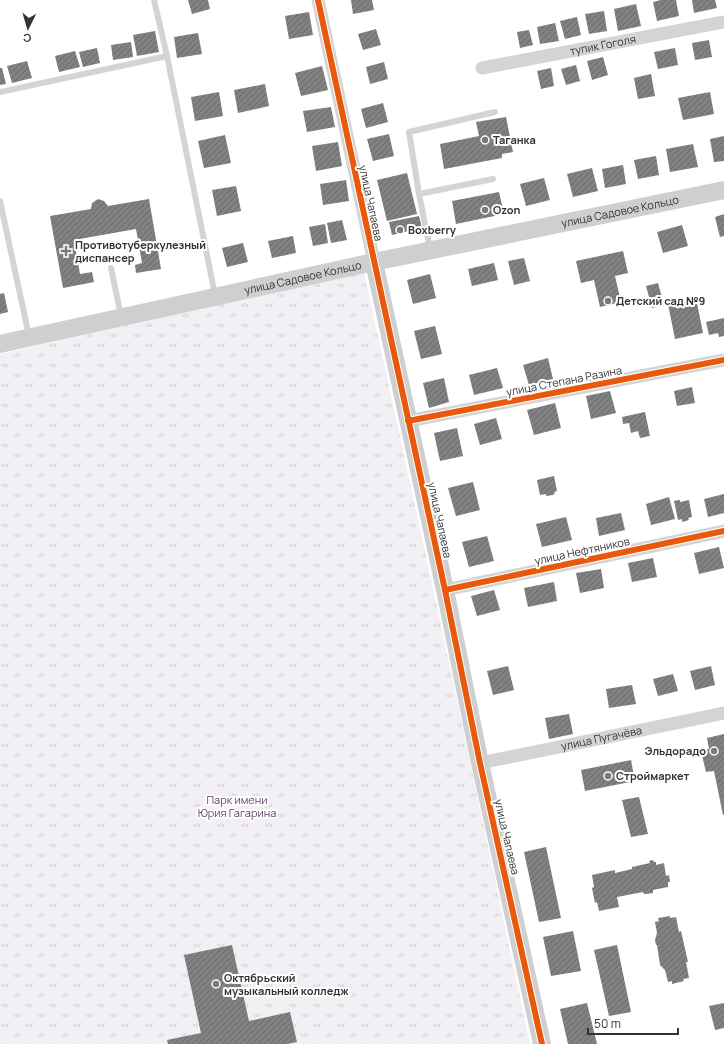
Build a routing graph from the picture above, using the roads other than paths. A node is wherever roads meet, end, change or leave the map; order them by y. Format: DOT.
graph roads {
  1 [pos="154,0"];
  2 [pos="318,0"];
  3 [pos="724,22"];
  4 [pos="167,56"];
  5 [pos="482,68"];
  6 [pos="0,92"];
  7 [pos="495,112"];
  8 [pos="493,179"];
  9 [pos="724,190"];
  10 [pos="419,194"];
  11 [pos="0,200"];
  12 [pos="430,250"];
  13 [pos="374,262"];
  14 [pos="111,268"];
  15 [pos="216,297"];
  16 [pos="121,317"];
  17 [pos="29,338"];
  18 [pos="0,344"];
  19 [pos="724,360"];
  20 [pos="408,421"];
  21 [pos="724,531"];
  22 [pos="445,590"];
  23 [pos="724,713"];
  24 [pos="480,763"];
  25 [pos="542,1044"];
  1 -- 4 [label="lane"];
  2 -- 13 [label="street, улица Чапаева"];
  3 -- 5 [label="street, тупик Гоголя"];
  4 -- 6 [label="lane"];
  4 -- 15 [label="lane"];
  7 -- 10 [label="lane"];
  8 -- 10 [label="lane"];
  9 -- 12 [label="street, улица Садовое Кольцо"];
  10 -- 12 [label="lane"];
  11 -- 17 [label="lane"];
  12 -- 13 [label="street, улица Садовое Кольцо"];
  13 -- 15 [label="street, улица Садовое Кольцо"];
  13 -- 20 [label="street, улица Чапаева"];
  14 -- 16 [label="lane"];
  15 -- 16 [label="street, улица Садовое Кольцо"];
  16 -- 17 [label="street, улица Садовое Кольцо"];
  17 -- 18 [label="street, улица Садовое Кольцо"];
  19 -- 20 [label="street, улица Степана Разина"];
  20 -- 22 [label="street, улица Чапаева"];
  21 -- 22 [label="street, улица Нефтяников"];
  22 -- 24 [label="street, улица Чапаева"];
  23 -- 24 [label="street, улица Пугачёва"];
  24 -- 25 [label="street, улица Чапаева"];
}
